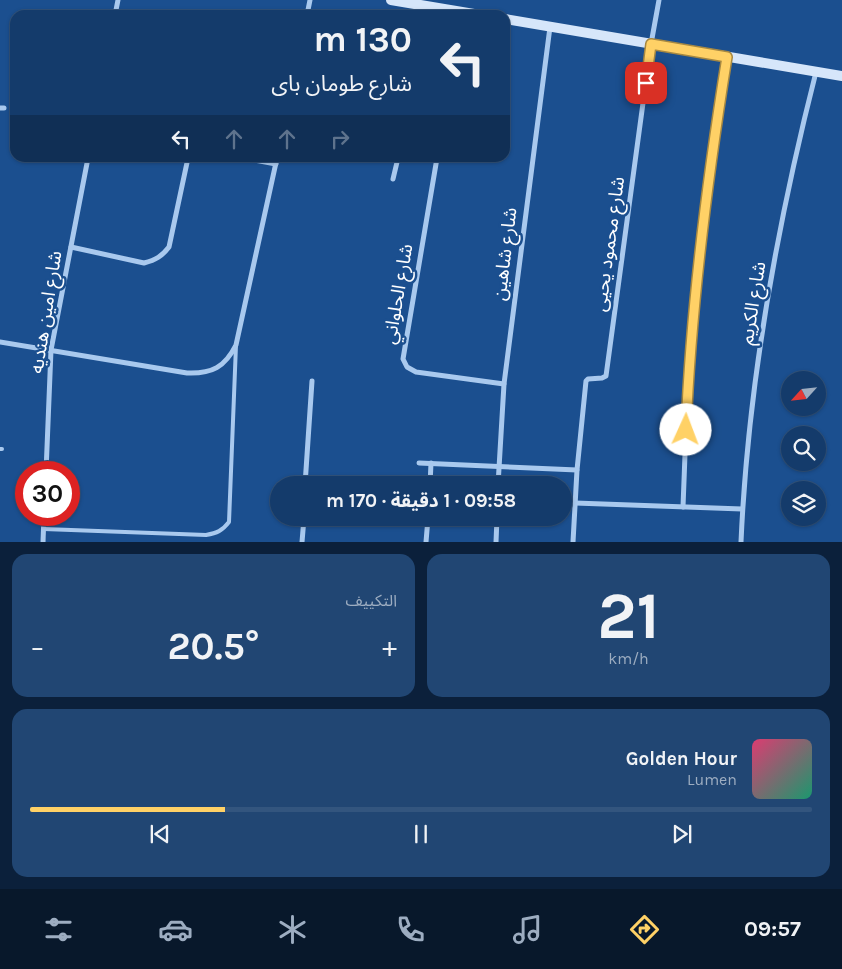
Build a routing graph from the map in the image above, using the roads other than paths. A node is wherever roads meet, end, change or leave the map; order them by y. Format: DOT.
graph roads {
  1 [pos="659,0"];
  2 [pos="398,1"];
  3 [pos="422,10"];
  4 [pos="510,20"];
  5 [pos="550,26"];
  6 [pos="651,44"];
  7 [pos="727,57"];
  8 [pos="816,72"];
  9 [pos="842,76"];
  10 [pos="87,162"];
  11 [pos="187,162"];
  12 [pos="265,162"];
  13 [pos="397,162"];
  14 [pos="436,162"];
  15 [pos="276,164"];
  16 [pos="393,179"];
  17 [pos="71,247"];
  18 [pos="0,342"];
  19 [pos="236,345"];
  20 [pos="51,350"];
  21 [pos="312,381"];
  22 [pos="504,384"];
  23 [pos="46,461"];
  24 [pos="419,463"];
  25 [pos="431,463"];
  26 [pos="499,466"];
  27 [pos="577,470"];
  28 [pos="306,476"];
  29 [pos="430,476"];
  30 [pos="498,476"];
  31 [pos="575,503"];
  32 [pos="683,507"];
  33 [pos="742,509"];
  34 [pos="303,526"];
  35 [pos="427,526"];
  36 [pos="497,526"];
  37 [pos="44,529"];
  38 [pos="43,542"];
  39 [pos="302,542"];
  40 [pos="426,542"];
  41 [pos="496,542"];
  42 [pos="572,542"];
  43 [pos="741,542"];
  1 -- 6 [label="street"];
  2 -- 3 [label="street"];
  4 -- 5 [label="street"];
  5 -- 6 [label="street"];
  5 -- 22 [label="street, شارع شاهين"];
  6 -- 7 [label="street"];
  6 -- 27 [label="street, شارع محمود يحيى"];
  7 -- 8 [label="street"];
  7 -- 32 [label="street"];
  8 -- 9 [label="street"];
  8 -- 33 [label="street, شارع الكريم"];
  10 -- 17 [label="street, شارع امين هنديه"];
  11 -- 17 [label="street"];
  12 -- 15 [label="street"];
  13 -- 16 [label="street"];
  14 -- 22 [label="street, شارع الحلواني"];
  15 -- 19 [label="street"];
  17 -- 20 [label="street, شارع امين هنديه"];
  18 -- 20 [label="street"];
  19 -- 20 [label="street"];
  19 -- 37 [label="lane"];
  20 -- 23 [label="street, شارع امين هنديه"];
  21 -- 28 [label="street"];
  22 -- 26 [label="street, شارع شاهين"];
  24 -- 25 [label="street"];
  25 -- 26 [label="street"];
  25 -- 29 [label="street"];
  26 -- 27 [label="street"];
  26 -- 30 [label="street, شارع شاهين"];
  27 -- 31 [label="street"];
  31 -- 32 [label="street"];
  31 -- 42 [label="street"];
  32 -- 33 [label="street"];
  33 -- 43 [label="street, شارع الكريم"];
  34 -- 39 [label="street"];
  35 -- 40 [label="street"];
  36 -- 41 [label="street"];
  37 -- 38 [label="street"];
}
